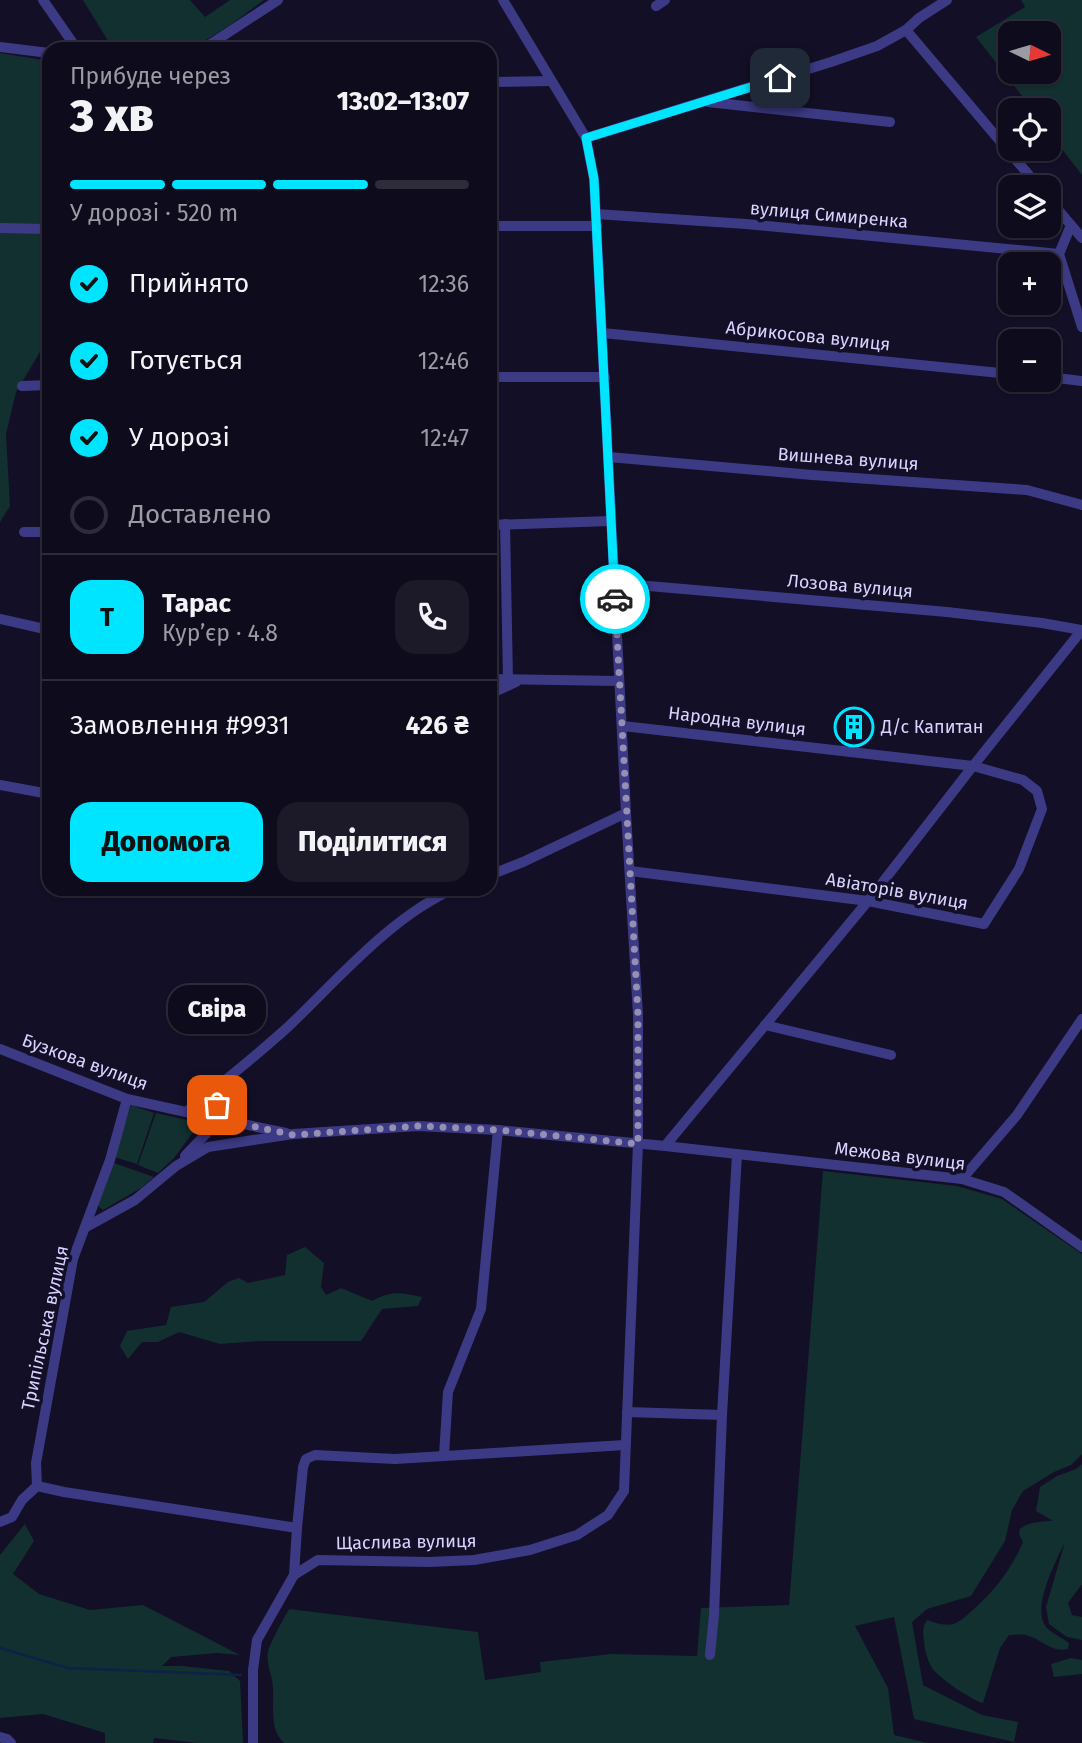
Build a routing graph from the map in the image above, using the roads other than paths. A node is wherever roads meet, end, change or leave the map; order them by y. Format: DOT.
graph roads {
  1 [pos="43,0"];
  2 [pos="278,0"];
  3 [pos="503,0"];
  4 [pos="947,0"];
  5 [pos="906,30"];
  6 [pos="72,42"];
  7 [pos="214,42"];
  8 [pos="0,47"];
  9 [pos="42,52"];
  10 [pos="551,81"];
  11 [pos="497,82"];
  12 [pos="704,102"];
  13 [pos="890,122"];
  14 [pos="586,138"];
  15 [pos="1029,175"];
  16 [pos="1061,213"];
  17 [pos="596,220"];
  18 [pos="1071,225"];
  19 [pos="497,226"];
  20 [pos="0,228"];
  21 [pos="42,229"];
  22 [pos="1082,238"];
  23 [pos="1038,252"];
  24 [pos="1060,252"];
  25 [pos="1061,260"];
  26 [pos="1082,327"];
  27 [pos="603,334"];
  28 [pos="998,373"];
  29 [pos="497,377"];
  30 [pos="605,377"];
  31 [pos="1061,379"];
  32 [pos="1082,381"];
  33 [pos="42,385"];
  34 [pos="22,386"];
  35 [pos="609,457"];
  36 [pos="1082,505"];
  37 [pos="611,521"];
  38 [pos="505,524"];
  39 [pos="497,525"];
  40 [pos="42,532"];
  41 [pos="24,533"];
  42 [pos="614,583"];
  43 [pos="0,619"];
  44 [pos="42,628"];
  45 [pos="1082,630"];
  46 [pos="497,679"];
  47 [pos="508,680"];
  48 [pos="521,681"];
  49 [pos="619,681"];
  50 [pos="497,691"];
  51 [pos="622,726"];
  52 [pos="973,766"];
  53 [pos="0,785"];
  54 [pos="42,793"];
  55 [pos="626,813"];
  56 [pos="630,871"];
  57 [pos="497,872"];
  58 [pos="442,896"];
  59 [pos="867,901"];
  60 [pos="1082,1019"];
  61 [pos="765,1025"];
  62 [pos="0,1049"];
  63 [pos="891,1055"];
  64 [pos="214,1090"];
  65 [pos="127,1099"];
  66 [pos="186,1112"];
  67 [pos="220,1119"];
  68 [pos="499,1130"];
  69 [pos="293,1135"];
  70 [pos="638,1144"];
  71 [pos="665,1146"];
  72 [pos="737,1154"];
  73 [pos="176,1166"];
  74 [pos="962,1179"];
  75 [pos="86,1227"];
  76 [pos="1082,1247"];
  77 [pos="627,1412"];
  78 [pos="722,1415"];
  79 [pos="625,1445"];
  80 [pos="444,1455"];
  81 [pos="37,1486"];
  82 [pos="0,1522"];
  83 [pos="297,1528"];
  84 [pos="294,1575"];
  85 [pos="710,1655"];
  86 [pos="0,1737"];
  87 [pos="11,1743"];
  88 [pos="253,1743"];
  1 -- 6 [label="street"];
  2 -- 7 [label="street"];
  3 -- 10 [label="street"];
  4 -- 5 [label="street"];
  5 -- 12 [label="street"];
  5 -- 15 [label="street"];
  8 -- 9 [label="street"];
  10 -- 11 [label="street"];
  10 -- 14 [label="street"];
  12 -- 13 [label="street"];
  12 -- 14 [label="street"];
  14 -- 17 [label="street, Щаслива вулиця"];
  16 -- 18 [label="street"];
  17 -- 19 [label="street, вулиця Симиренка"];
  17 -- 23 [label="street, вулиця Симиренка"];
  17 -- 27 [label="street, Щаслива вулиця"];
  18 -- 22 [label="street"];
  18 -- 24 [label="street"];
  20 -- 21 [label="street"];
  25 -- 26 [label="street"];
  27 -- 28 [label="street, Абрикосова вулиця"];
  27 -- 30 [label="street, Щаслива вулиця"];
  29 -- 30 [label="street"];
  30 -- 35 [label="street, Щаслива вулиця"];
  31 -- 32 [label="street"];
  33 -- 34 [label="street"];
  35 -- 36 [label="street, Вишнева вулиця"];
  35 -- 37 [label="street, Щаслива вулиця"];
  37 -- 38 [label="street"];
  37 -- 42 [label="street, Щаслива вулиця"];
  38 -- 39 [label="street"];
  38 -- 47 [label="street"];
  40 -- 41 [label="street"];
  42 -- 45 [label="street, Лозова вулиця"];
  42 -- 49 [label="street, Щаслива вулиця"];
  43 -- 44 [label="street"];
  45 -- 52 [label="street"];
  46 -- 47 [label="street"];
  47 -- 48 [label="street"];
  48 -- 49 [label="street"];
  48 -- 50 [label="street"];
  49 -- 51 [label="street, Щаслива вулиця"];
  51 -- 52 [label="street, Народна вулиця"];
  51 -- 55 [label="street, Щаслива вулиця"];
  52 -- 59 [label="street"];
  52 -- 59 [label="street, Авіаторів вулиця"];
  53 -- 54 [label="street"];
  55 -- 56 [label="street, Щаслива вулиця"];
  55 -- 57 [label="street"];
  56 -- 59 [label="street, Авіаторів вулиця"];
  56 -- 70 [label="street, Щаслива вулиця"];
  58 -- 64 [label="street"];
  59 -- 61 [label="street"];
  60 -- 74 [label="street"];
  61 -- 63 [label="street"];
  61 -- 71 [label="street"];
  62 -- 65 [label="street, Бузкова вулиця"];
  64 -- 66 [label="street"];
  64 -- 67 [label="street"];
  65 -- 66 [label="street, Бузкова вулиця"];
  65 -- 75 [label="street, Трипільська вулиця"];
  66 -- 67 [label="street, Бузкова вулиця"];
  67 -- 69 [label="street, Бузкова вулиця"];
  67 -- 73 [label="street"];
  68 -- 69 [label="street, Межова вулиця"];
  68 -- 70 [label="street, Межова вулиця"];
  68 -- 80 [label="street"];
  69 -- 73 [label="street"];
  70 -- 71 [label="street, Межова вулиця"];
  70 -- 77 [label="street, Щаслива вулиця"];
  71 -- 72 [label="street, Межова вулиця"];
  72 -- 74 [label="street, Межова вулиця"];
  72 -- 78 [label="street"];
  73 -- 75 [label="street"];
  74 -- 76 [label="street, Межова вулиця"];
  75 -- 81 [label="street, Трипільська вулиця"];
  77 -- 78 [label="street"];
  77 -- 79 [label="street, Щаслива вулиця"];
  78 -- 85 [label="street"];
  79 -- 80 [label="street"];
  79 -- 84 [label="street, Щаслива вулиця"];
  80 -- 83 [label="street"];
  81 -- 82 [label="street"];
  81 -- 83 [label="street"];
  83 -- 84 [label="street"];
  84 -- 88 [label="street"];
  86 -- 87 [label="street"];
}
